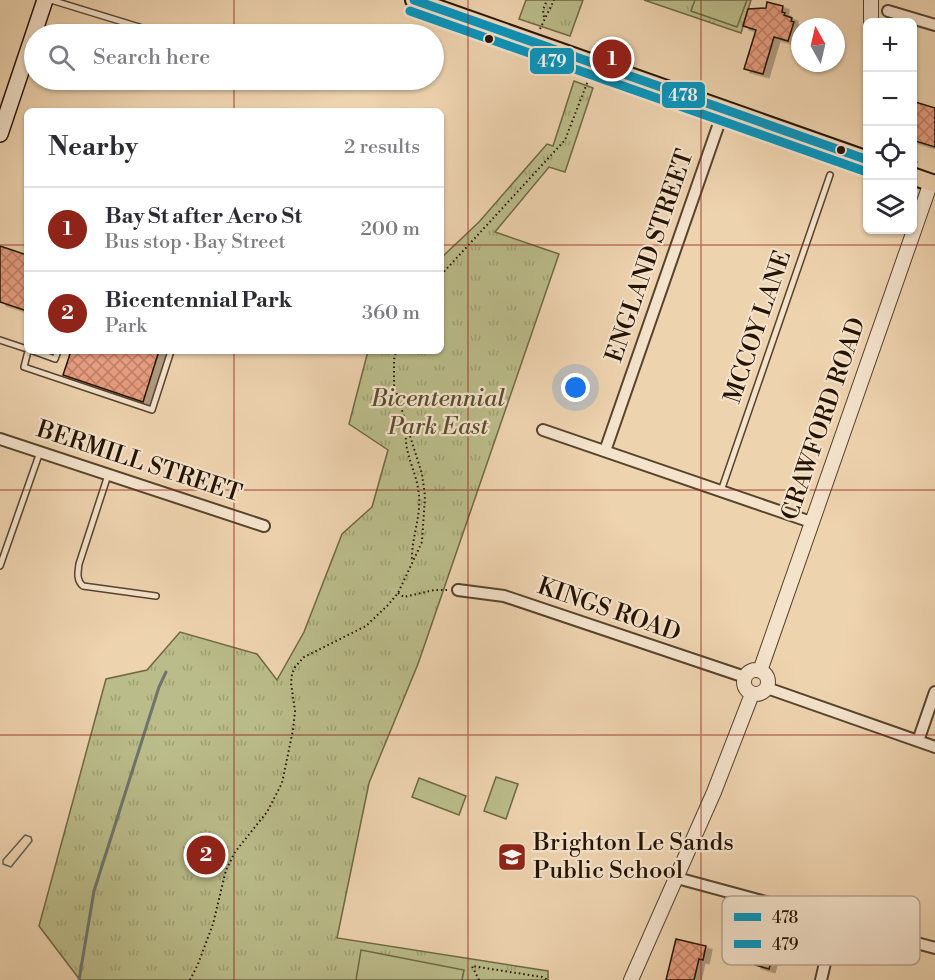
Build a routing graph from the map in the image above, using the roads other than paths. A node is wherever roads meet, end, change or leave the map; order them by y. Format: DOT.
graph roads {
  1 [pos="45,0"];
  2 [pos="51,0"];
  3 [pos="414,0"];
  4 [pos="872,0"];
  5 [pos="888,11"];
  6 [pos="871,18"];
  7 [pos="37,24"];
  8 [pos="129,24"];
  9 [pos="935,25"];
  10 [pos="24,63"];
  11 [pos="724,109"];
  12 [pos="0,134"];
  13 [pos="863,159"];
  14 [pos="830,175"];
  15 [pos="917,178"];
  16 [pos="933,183"];
  17 [pos="0,340"];
  18 [pos="24,348"];
  19 [pos="28,354"];
  20 [pos="41,354"];
  21 [pos="57,354"];
  22 [pos="170,354"];
  23 [pos="543,430"];
  24 [pos="0,439"];
  25 [pos="40,452"];
  26 [pos="605,452"];
  27 [pos="108,475"];
  28 [pos="721,491"];
  29 [pos="811,522"];
  30 [pos="264,526"];
  31 [pos="0,566"];
  32 [pos="458,590"];
  33 [pos="156,596"];
  34 [pos="760,671"];
  35 [pos="744,677"];
  36 [pos="767,688"];
  37 [pos="935,692"];
  38 [pos="752,694"];
  39 [pos="918,741"];
  40 [pos="935,747"];
  41 [pos="677,878"];
  42 [pos="743,896"];
  43 [pos="920,944"];
  44 [pos="935,948"];
  45 [pos="824,965"];
  46 [pos="631,980"];
  47 [pos="820,980"];
  1 -- 7 [label="main road"];
  2 -- 8 [label="lane"];
  3 -- 11 [label="main road"];
  4 -- 6 [label="street"];
  5 -- 9 [label="street"];
  10 -- 12 [label="main road"];
  11 -- 13 [label="main road"];
  11 -- 26 [label="street, ENGLAND STREET"];
  14 -- 28 [label="lane, MCCOY LANE"];
  15 -- 16 [label="main road"];
  16 -- 29 [label="street, CRAWFORD ROAD"];
  17 -- 18 [label="lane"];
  19 -- 22 [label="lane"];
  20 -- 21 [label="lane"];
  23 -- 26 [label="street"];
  24 -- 25 [label="street, BERMILL STREET"];
  25 -- 27 [label="street, BERMILL STREET"];
  25 -- 31 [label="lane"];
  26 -- 28 [label="street"];
  27 -- 30 [label="street, BERMILL STREET"];
  27 -- 33 [label="lane"];
  28 -- 29 [label="street"];
  29 -- 34 [label="street, CRAWFORD ROAD"];
  32 -- 35 [label="street, KINGS ROAD"];
  34 -- 35 [label="street"];
  34 -- 36 [label="street"];
  35 -- 38 [label="street"];
  36 -- 38 [label="street"];
  36 -- 39 [label="street"];
  37 -- 39 [label="street"];
  38 -- 41 [label="street"];
  39 -- 40 [label="street"];
  41 -- 42 [label="street"];
  41 -- 46 [label="street"];
  43 -- 44 [label="street"];
  45 -- 47 [label="street"];
}
